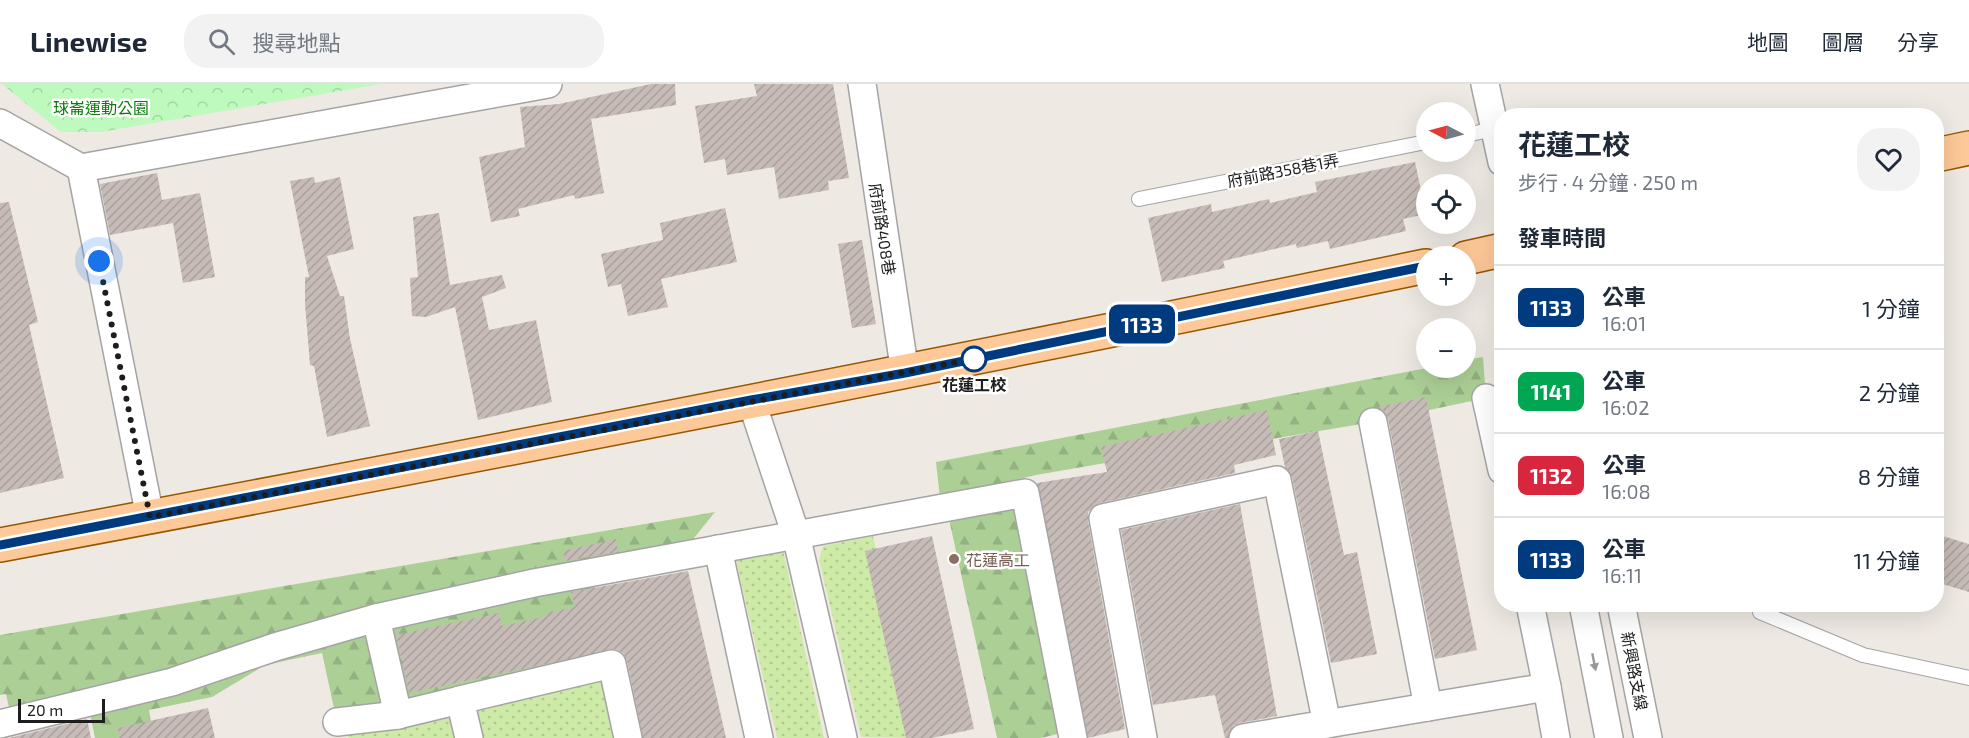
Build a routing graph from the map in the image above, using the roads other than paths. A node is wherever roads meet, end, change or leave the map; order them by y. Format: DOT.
graph roads {
  1 [pos="548,84"];
  2 [pos="862,84"];
  3 [pos="1485,84"];
  4 [pos="0,123"];
  5 [pos="1494,129"];
  6 [pos="1476,133"];
  7 [pos="1416,144"];
  8 [pos="1969,148"];
  9 [pos="1944,153"];
  10 [pos="81,168"];
  11 [pos="1139,199"];
  12 [pos="1494,252"];
  13 [pos="1476,256"];
  14 [pos="1416,268"];
  15 [pos="905,373"];
  16 [pos="1486,398"];
  17 [pos="751,400"];
  18 [pos="1373,422"];
  19 [pos="1494,434"];
  20 [pos="150,517"];
  21 [pos="796,535"];
  22 [pos="0,545"];
  23 [pos="718,549"];
  24 [pos="1532,612"];
  25 [pos="1585,612"];
  26 [pos="1623,612"];
  27 [pos="1760,612"];
  28 [pos="376,618"];
  29 [pos="1969,678"];
  30 [pos="1547,687"];
  31 [pos="460,700"];
  32 [pos="1428,707"];
  33 [pos="398,714"];
  34 [pos="337,722"];
  35 [pos="0,724"];
  36 [pos="1327,724"];
  37 [pos="469,738"];
  38 [pos="628,738"];
  39 [pos="759,738"];
  40 [pos="843,738"];
  41 [pos="1073,738"];
  42 [pos="1143,738"];
  43 [pos="1243,738"];
  44 [pos="1556,738"];
  45 [pos="1609,738"];
  46 [pos="1648,738"];
  1 -- 10 [label="street"];
  2 -- 15 [label="street, 府前路408巷"];
  3 -- 5 [label="street"];
  4 -- 10 [label="street"];
  5 -- 6 [label="lane"];
  7 -- 11 [label="lane, 府前路358巷1弄"];
  8 -- 9 [label="main road"];
  10 -- 20 [label="street"];
  12 -- 13 [label="main road"];
  14 -- 15 [label="main road"];
  15 -- 17 [label="main road"];
  16 -- 19 [label="street"];
  17 -- 20 [label="main road"];
  17 -- 21 [label="street"];
  18 -- 32 [label="street"];
  20 -- 22 [label="main road"];
  21 -- 23 [label="street"];
  21 -- 40 [label="street"];
  21 -- 41 [label="street"];
  23 -- 28 [label="street"];
  23 -- 39 [label="street"];
  24 -- 30 [label="street"];
  25 -- 45 [label="street, one-way"];
  26 -- 46 [label="street, 新興路支線"];
  27 -- 29 [label="lane"];
  28 -- 33 [label="street"];
  28 -- 35 [label="street"];
  30 -- 32 [label="street"];
  30 -- 44 [label="street"];
  31 -- 33 [label="street"];
  31 -- 37 [label="street"];
  31 -- 38 [label="street"];
  32 -- 36 [label="street"];
  33 -- 34 [label="street"];
  36 -- 42 [label="street"];
  36 -- 43 [label="street"];
}
